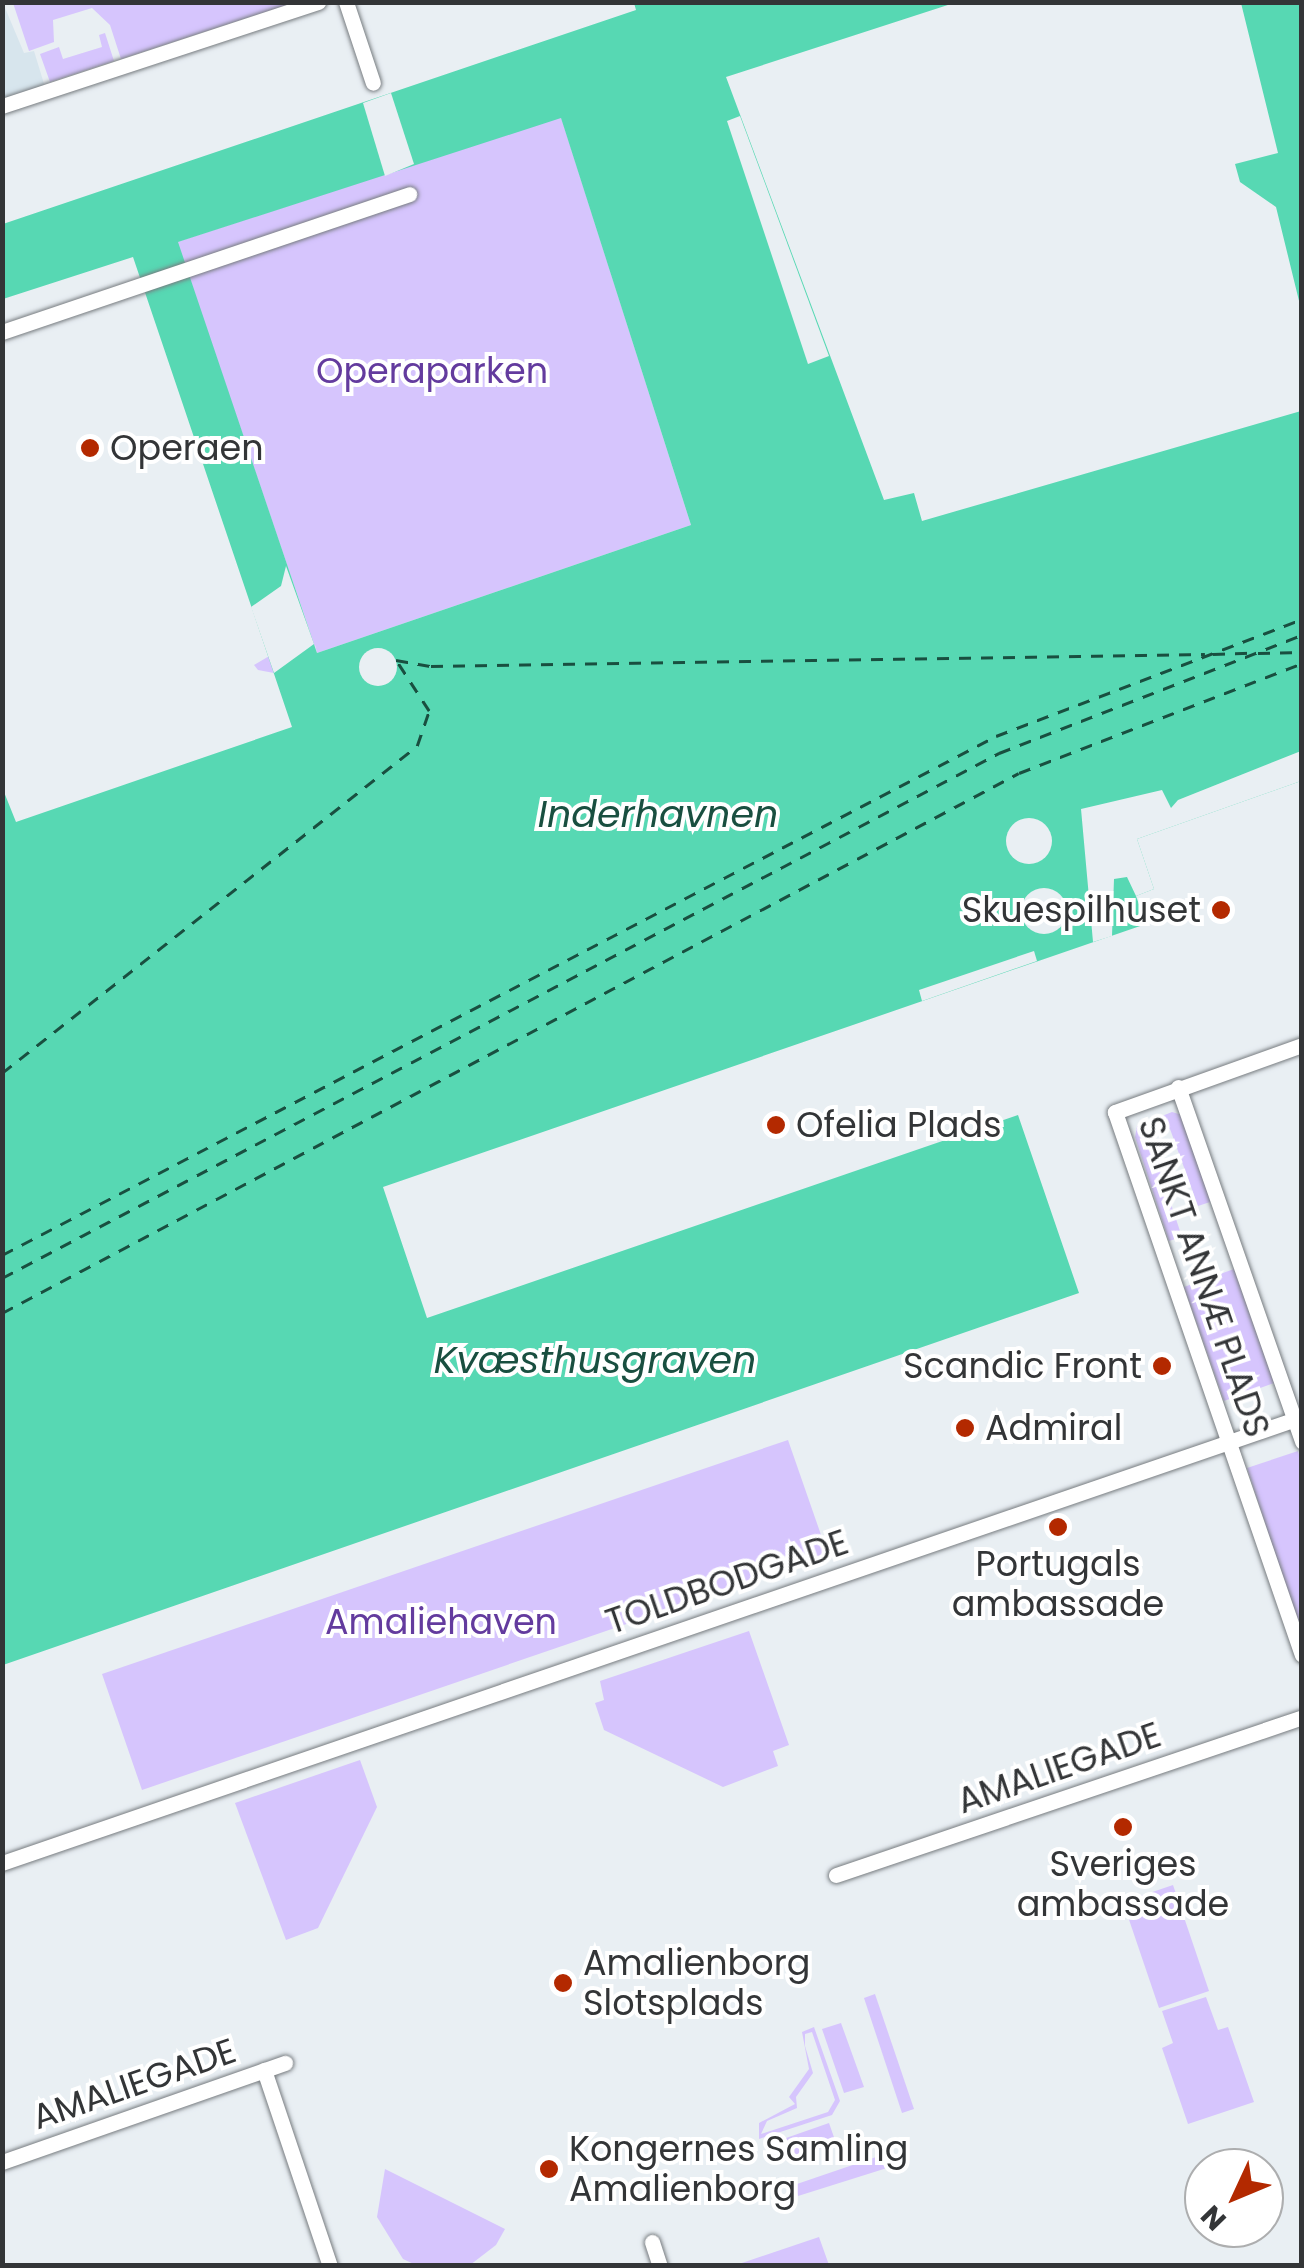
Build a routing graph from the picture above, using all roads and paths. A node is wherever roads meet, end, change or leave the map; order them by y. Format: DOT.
graph roads {
  1 [pos="318,2"];
  2 [pos="346,2"];
  3 [pos="373,82"];
  4 [pos="2,106"];
  5 [pos="409,194"];
  6 [pos="2,332"];
  7 [pos="1302,1045"];
  8 [pos="1178,1088"];
  9 [pos="1298,1418"];
  10 [pos="1230,1442"];
  11 [pos="1302,1442"];
  12 [pos="1302,1655"];
  13 [pos="1302,1717"];
  14 [pos="2,1863"];
  15 [pos="836,1875"];
  16 [pos="286,2063"];
  17 [pos="264,2070"];
  18 [pos="2,2162"];
  19 [pos="652,2242"];
  20 [pos="330,2266"];
  21 [pos="660,2266"];
  1 -- 4 [label="street"];
  2 -- 3 [label="street"];
  5 -- 6 [label="street"];
  7 -- 8 [label="street"];
  8 -- 9 [label="street, SANKT ANNÆ PLADS"];
  8 -- 10 [label="street, SANKT ANNÆ PLADS"];
  9 -- 10 [label="street, TOLDBODGADE"];
  9 -- 11 [label="street, SANKT ANNÆ PLADS"];
  10 -- 12 [label="street, SANKT ANNÆ PLADS"];
  10 -- 14 [label="street, TOLDBODGADE"];
  13 -- 15 [label="street, AMALIEGADE"];
  16 -- 17 [label="street, AMALIEGADE"];
  17 -- 18 [label="street, AMALIEGADE"];
  17 -- 20 [label="street"];
  19 -- 21 [label="street"];
}
